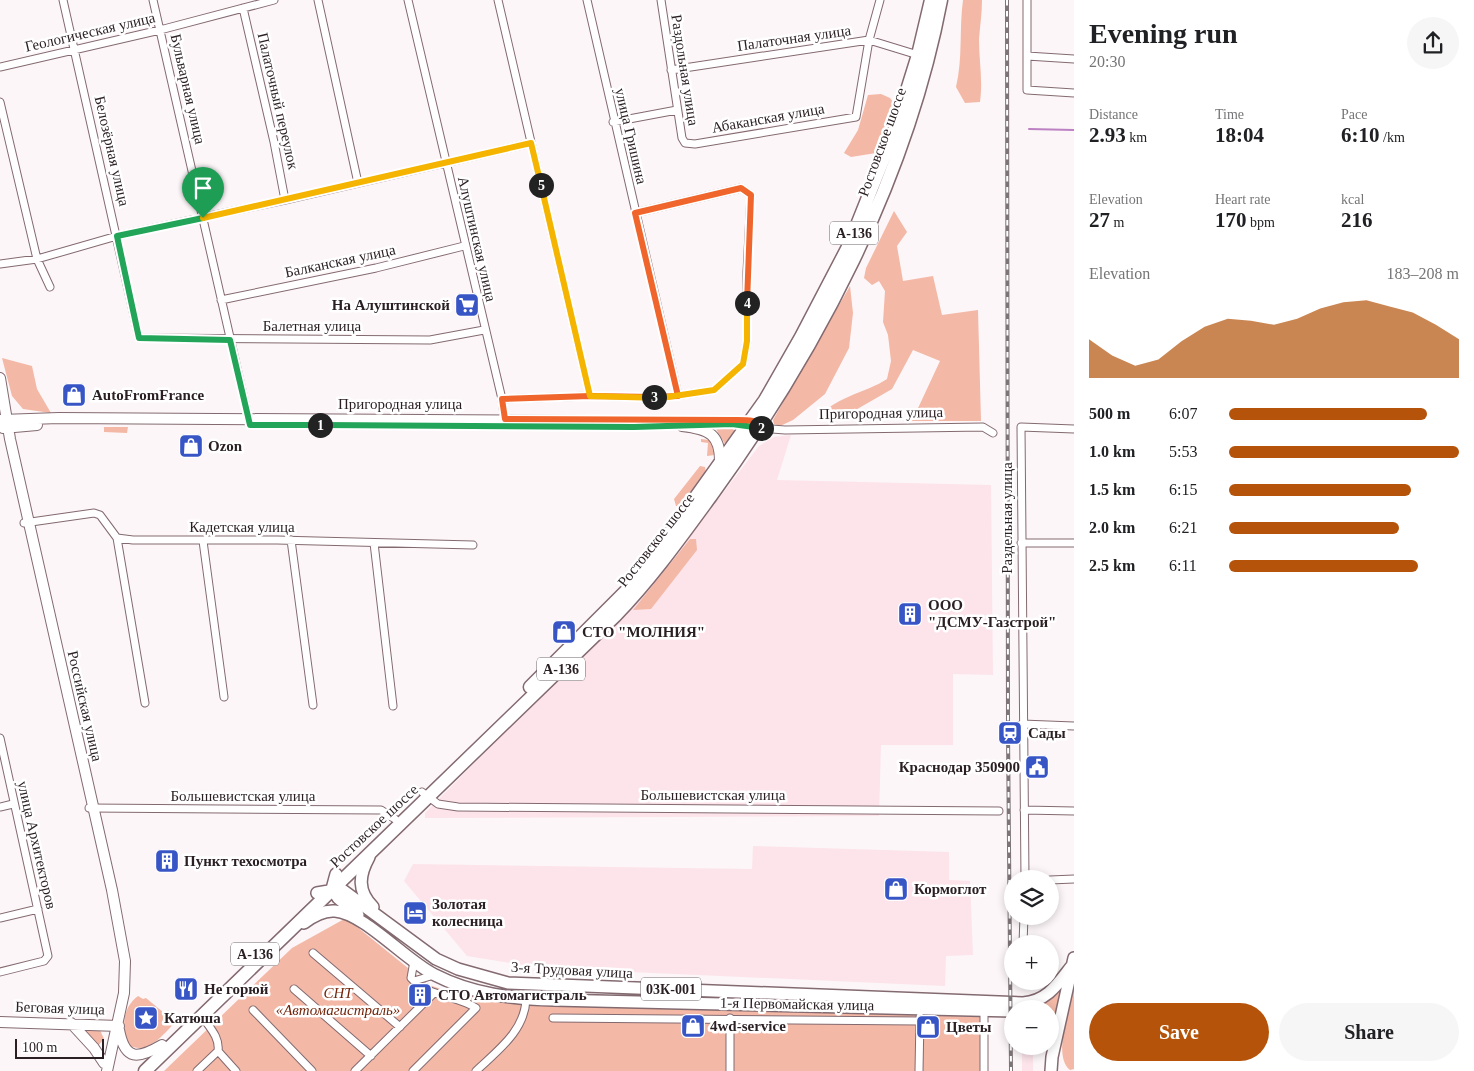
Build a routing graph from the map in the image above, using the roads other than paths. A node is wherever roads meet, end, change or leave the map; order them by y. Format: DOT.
graph roads {
  1 [pos="63,0"];
  2 [pos="153,0"];
  3 [pos="274,0"];
  4 [pos="318,0"];
  5 [pos="408,0"];
  6 [pos="498,0"];
  7 [pos="587,0"];
  8 [pos="661,0"];
  9 [pos="880,0"];
  10 [pos="931,0"];
  11 [pos="941,0"];
  12 [pos="1027,0"];
  13 [pos="243,8"];
  14 [pos="160,30"];
  15 [pos="869,40"];
  16 [pos="74,50"];
  17 [pos="918,55"];
  18 [pos="1027,56"];
  19 [pos="1074,59"];
  20 [pos="0,67"];
  21 [pos="672,70"];
  22 [pos="1074,93"];
  23 [pos="0,102"];
  24 [pos="677,110"];
  25 [pos="613,122"];
  26 [pos="531,143"];
  27 [pos="685,143"];
  28 [pos="446,163"];
  29 [pos="358,183"];
  30 [pos="285,200"];
  31 [pos="635,213"];
  32 [pos="203,218"];
  33 [pos="117,236"];
  34 [pos="464,246"];
  35 [pos="37,259"];
  36 [pos="0,264"];
  37 [pos="50,287"];
  38 [pos="221,300"];
  39 [pos="484,330"];
  40 [pos="139,338"];
  41 [pos="230,340"];
  42 [pos="0,378"];
  43 [pos="590,396"];
  44 [pos="678,396"];
  45 [pos="502,399"];
  46 [pos="4,422"];
  47 [pos="249,422"];
  48 [pos="505,422"];
  49 [pos="758,425"];
  50 [pos="682,426"];
  51 [pos="1074,429"];
  52 [pos="993,434"];
  53 [pos="720,464"];
  54 [pos="26,523"];
  55 [pos="117,538"];
  56 [pos="291,540"];
  57 [pos="203,541"];
  58 [pos="374,543"];
  59 [pos="1021,543"];
  60 [pos="1074,543"];
  61 [pos="473,545"];
  62 [pos="224,697"];
  63 [pos="145,703"];
  64 [pos="313,704"];
  65 [pos="393,706"];
  66 [pos="1022,724"];
  67 [pos="1074,726"];
  68 [pos="0,738"];
  69 [pos="425,795"];
  70 [pos="13,804"];
  71 [pos="0,807"];
  72 [pos="91,808"];
  73 [pos="1024,810"];
  74 [pos="999,811"];
  75 [pos="1074,811"];
  76 [pos="395,819"];
  77 [pos="372,851"];
  78 [pos="1025,870"];
  79 [pos="336,874"];
  80 [pos="1074,879"];
  81 [pos="1059,880"];
  82 [pos="332,889"];
  83 [pos="317,893"];
  84 [pos="38,910"];
  85 [pos="314,916"];
  86 [pos="0,918"];
  87 [pos="386,921"];
  88 [pos="313,953"];
  89 [pos="409,958"];
  90 [pos="1072,963"];
  91 [pos="249,970"];
  92 [pos="0,972"];
  93 [pos="434,975"];
  94 [pos="414,981"];
  95 [pos="294,989"];
  96 [pos="434,993"];
  97 [pos="526,999"];
  98 [pos="253,1010"];
  99 [pos="1004,1012"];
  100 [pos="984,1013"];
  101 [pos="920,1015"];
  102 [pos="202,1016"];
  103 [pos="554,1018"];
  104 [pos="730,1018"];
  105 [pos="0,1022"];
  106 [pos="71,1023"];
  107 [pos="116,1026"];
  108 [pos="400,1028"];
  109 [pos="162,1045"];
  110 [pos="218,1051"];
  111 [pos="371,1056"];
  112 [pos="1052,1057"];
  113 [pos="105,1068"];
  114 [pos="134,1071"];
  115 [pos="145,1071"];
  116 [pos="197,1071"];
  117 [pos="236,1071"];
  118 [pos="312,1071"];
  119 [pos="355,1071"];
  120 [pos="413,1071"];
  121 [pos="476,1071"];
  122 [pos="730,1071"];
  123 [pos="919,1071"];
  124 [pos="984,1071"];
  125 [pos="1051,1071"];
  1 -- 16 [label="street, Белозёрная улица"];
  2 -- 14 [label="street, Бульварная улица"];
  3 -- 13 [label="street, Геологическая улица"];
  4 -- 29 [label="street"];
  5 -- 28 [label="street, Алуштинская улица"];
  6 -- 26 [label="street"];
  7 -- 25 [label="street, улица Гришина"];
  8 -- 21 [label="street, Раздольная улица"];
  9 -- 15 [label="street"];
  10 -- 17 [label="highway, Ростовское шоссе / А-136"];
  11 -- 49 [label="highway, Ростовское шоссе / А-136"];
  12 -- 18 [label="street"];
  13 -- 14 [label="street, Геологическая улица"];
  13 -- 30 [label="street, Палаточный переулок"];
  14 -- 16 [label="street, Геологическая улица"];
  14 -- 32 [label="street, Бульварная улица"];
  15 -- 17 [label="street, Палаточная улица"];
  15 -- 21 [label="street, Палаточная улица"];
  15 -- 27 [label="street, Абаканская улица"];
  16 -- 20 [label="street, Геологическая улица"];
  16 -- 33 [label="street, Белозёрная улица"];
  17 -- 49 [label="highway, Ростовское шоссе / А-136"];
  18 -- 19 [label="street"];
  18 -- 22 [label="street"];
  21 -- 24 [label="street, Раздольная улица"];
  23 -- 35 [label="street"];
  24 -- 25 [label="street"];
  24 -- 27 [label="street, Раздольная улица"];
  25 -- 31 [label="street, улица Гришина"];
  26 -- 28 [label="street"];
  26 -- 43 [label="street"];
  28 -- 29 [label="street"];
  28 -- 34 [label="street, Алуштинская улица"];
  29 -- 30 [label="street"];
  30 -- 32 [label="street"];
  31 -- 44 [label="street, улица Гришина"];
  31 -- 44 [label="street"];
  32 -- 33 [label="street"];
  32 -- 38 [label="street, Бульварная улица"];
  33 -- 35 [label="street"];
  33 -- 40 [label="street, Белозёрная улица"];
  34 -- 38 [label="street, Балканская улица"];
  34 -- 39 [label="street, Алуштинская улица"];
  35 -- 36 [label="street"];
  35 -- 37 [label="street"];
  38 -- 41 [label="street, Бульварная улица"];
  39 -- 41 [label="street, Балетная улица"];
  39 -- 45 [label="street, Алуштинская улица"];
  40 -- 41 [label="street, Балетная улица"];
  41 -- 47 [label="street, Бульварная улица"];
  42 -- 46 [label="street, Российская улица"];
  43 -- 44 [label="street"];
  43 -- 45 [label="street"];
  45 -- 48 [label="street, Алуштинская улица"];
  46 -- 47 [label="street, Пригородная улица"];
  46 -- 54 [label="street, Российская улица"];
  47 -- 48 [label="street, Пригородная улица"];
  48 -- 49 [label="street, Пригородная улица"];
  48 -- 50 [label="street, Пригородная улица"];
  49 -- 50 [label="street, Пригородная улица"];
  49 -- 52 [label="street, Пригородная улица"];
  49 -- 53 [label="highway, Ростовское шоссе / А-136"];
  49 -- 69 [label="highway, Ростовское шоссе / А-136"];
  50 -- 53 [label="street"];
  51 -- 59 [label="street, Раздельная улица"];
  53 -- 69 [label="highway, Ростовское шоссе / А-136"];
  54 -- 55 [label="street"];
  54 -- 72 [label="street, Российская улица"];
  55 -- 57 [label="street, Кадетская улица"];
  55 -- 63 [label="street"];
  56 -- 57 [label="street, Кадетская улица"];
  56 -- 58 [label="street, Кадетская улица"];
  56 -- 64 [label="street"];
  57 -- 62 [label="street"];
  58 -- 61 [label="street, Кадетская улица"];
  58 -- 65 [label="street"];
  59 -- 60 [label="street"];
  59 -- 66 [label="street, Раздельная улица"];
  66 -- 67 [label="street"];
  66 -- 73 [label="street, Раздельная улица"];
  68 -- 70 [label="street, улица Архитекторов"];
  69 -- 74 [label="street, Большевистская улица"];
  69 -- 76 [label="highway, Ростовское шоссе / А-136"];
  69 -- 77 [label="highway, Ростовское шоссе / А-136"];
  70 -- 71 [label="street"];
  70 -- 84 [label="street, улица Архитекторов"];
  72 -- 76 [label="street, Большевистская улица"];
  72 -- 107 [label="street, Российская улица"];
  73 -- 75 [label="street"];
  73 -- 78 [label="street, Раздельная улица"];
  76 -- 79 [label="highway, Ростовское шоссе / А-136"];
  77 -- 82 [label="highway, Ростовское шоссе / А-136"];
  77 -- 87 [label="main road, 03К-001"];
  79 -- 82 [label="main road"];
  79 -- 83 [label="highway, Ростовское шоссе / А-136"];
  80 -- 81 [label="street"];
  82 -- 83 [label="main road, А-136"];
  82 -- 87 [label="main road, 3-я Трудовая улица / 03К-001"];
  82 -- 89 [label="main road, 03К-001"];
  82 -- 91 [label="highway, Ростовское шоссе / А-136"];
  83 -- 109 [label="highway, Ростовское шоссе / А-136"];
  84 -- 86 [label="street"];
  84 -- 92 [label="street, улица Архитекторов"];
  85 -- 89 [label="main road, 03К-001"];
  85 -- 91 [label="main road, А-136"];
  87 -- 90 [label="main road, 3-я Трудовая улица / 03К-001"];
  88 -- 108 [label="street"];
  89 -- 93 [label="main road, 03К-001"];
  89 -- 94 [label="street"];
  90 -- 112 [label="main road, 03К-001"];
  91 -- 102 [label="highway, Ростовское шоссе / А-136"];
  93 -- 94 [label="street"];
  93 -- 97 [label="main road, 03К-001"];
  94 -- 96 [label="street"];
  95 -- 111 [label="street"];
  96 -- 108 [label="street"];
  96 -- 120 [label="street"];
  97 -- 101 [label="main road, 3-я Трудовая улица / 03К-001"];
  97 -- 121 [label="street"];
  98 -- 118 [label="street"];
  99 -- 100 [label="main road, 1-я Первомайская улица / 03К-001"];
  100 -- 101 [label="main road, 1-я Первомайская улица / 03К-001"];
  100 -- 124 [label="street"];
  101 -- 104 [label="street, 1-я Первомайская улица"];
  101 -- 123 [label="street"];
  102 -- 110 [label="street"];
  102 -- 115 [label="highway, Ростовское шоссе / А-136"];
  103 -- 104 [label="street, 1-я Первомайская улица"];
  104 -- 122 [label="street"];
  105 -- 106 [label="street, Беговая улица"];
  106 -- 107 [label="street, Беговая улица"];
  106 -- 113 [label="street"];
  107 -- 109 [label="street, А-136"];
  107 -- 113 [label="street, Российская улица"];
  107 -- 113 [label="street, Российская улица"];
  108 -- 111 [label="street"];
  109 -- 114 [label="highway, Ростовское шоссе / А-136"];
  110 -- 116 [label="street"];
  110 -- 117 [label="street"];
  111 -- 119 [label="street"];
  112 -- 125 [label="main road, 03К-001"];
}
